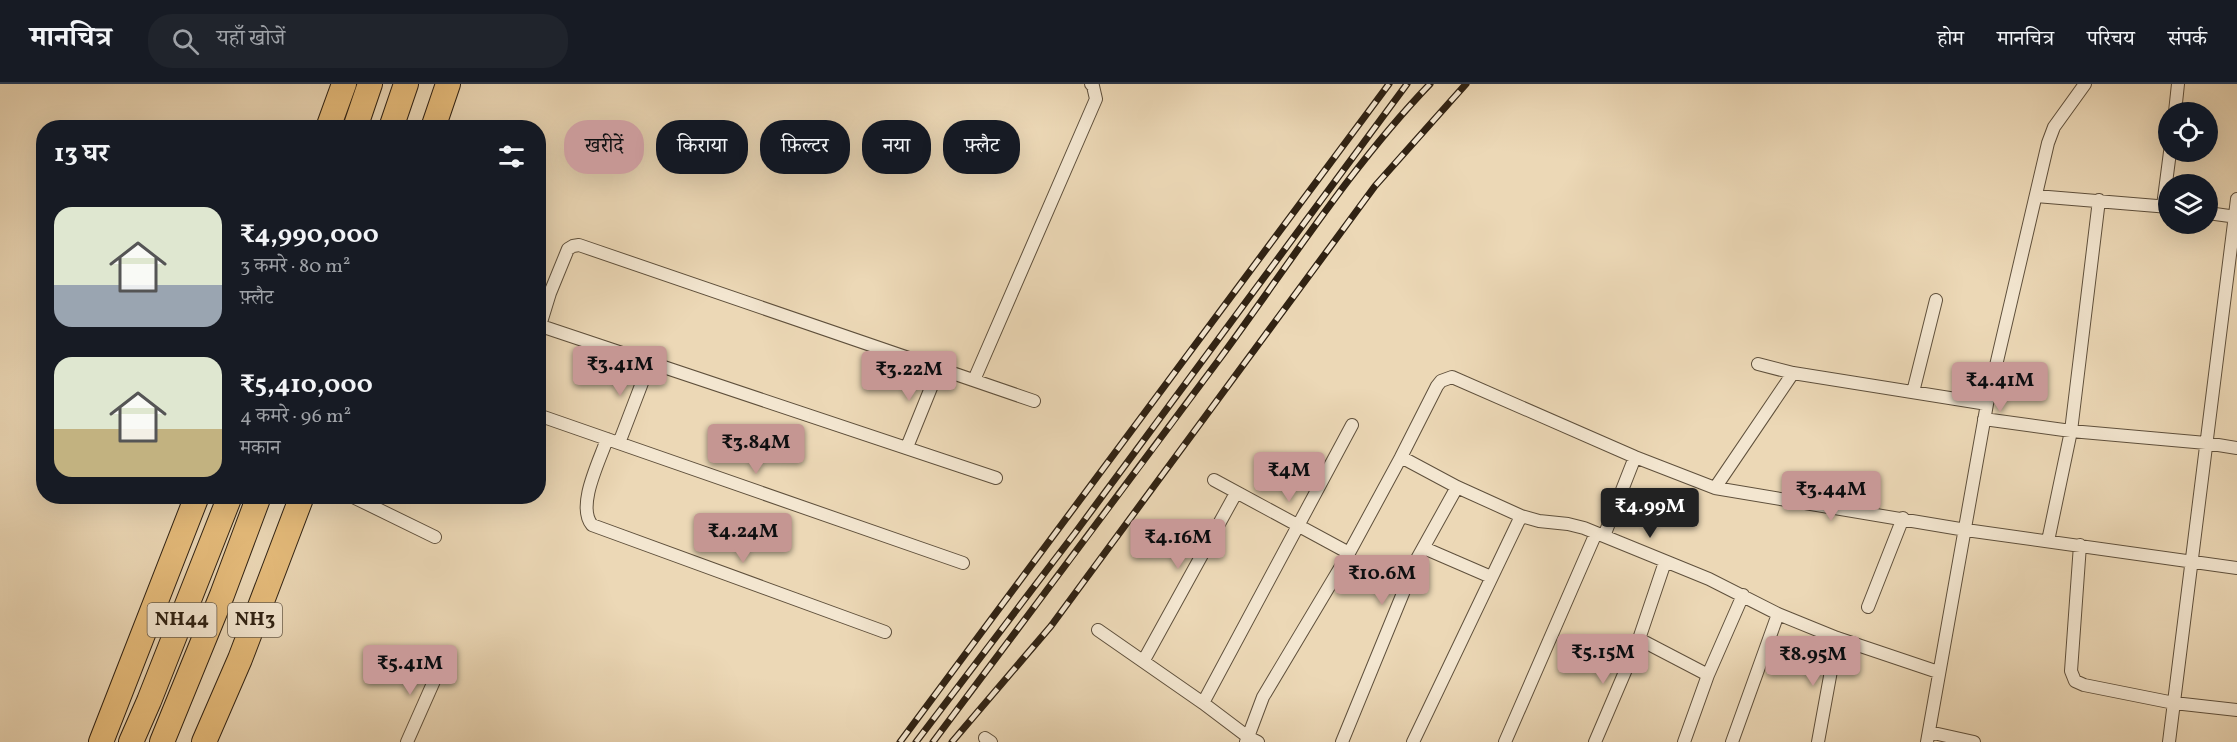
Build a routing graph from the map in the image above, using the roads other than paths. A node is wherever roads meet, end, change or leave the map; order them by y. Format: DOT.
graph roads {
  1 [pos="344,84"];
  2 [pos="370,84"];
  3 [pos="406,84"];
  4 [pos="448,84"];
  5 [pos="1091,84"];
  6 [pos="2085,84"];
  7 [pos="2178,84"];
  8 [pos="2176,102"];
  9 [pos="331,120"];
  10 [pos="358,120"];
  11 [pos="394,120"];
  12 [pos="436,120"];
  13 [pos="2036,196"];
  14 [pos="2237,199"];
  15 [pos="2099,200"];
  16 [pos="2158,206"];
  17 [pos="2218,214"];
  18 [pos="2236,217"];
  19 [pos="546,288"];
  20 [pos="1936,300"];
  21 [pos="546,331"];
  22 [pos="650,362"];
  23 [pos="1758,364"];
  24 [pos="939,368"];
  25 [pos="1793,373"];
  26 [pos="974,380"];
  27 [pos="1913,392"];
  28 [pos="1034,400"];
  29 [pos="1987,404"];
  30 [pos="546,418"];
  31 [pos="1984,419"];
  32 [pos="1352,425"];
  33 [pos="2071,431"];
  34 [pos="613,441"];
  35 [pos="2206,443"];
  36 [pos="907,447"];
  37 [pos="2237,448"];
  38 [pos="1401,457"];
  39 [pos="1635,457"];
  40 [pos="996,478"];
  41 [pos="1214,480"];
  42 [pos="1456,487"];
  43 [pos="1715,489"];
  44 [pos="1236,492"];
  45 [pos="194,504"];
  46 [pos="227,504"];
  47 [pos="256,504"];
  48 [pos="299,504"];
  49 [pos="367,504"];
  50 [pos="1521,516"];
  51 [pos="1903,518"];
  52 [pos="1298,525"];
  53 [pos="1966,530"];
  54 [pos="1600,534"];
  55 [pos="435,537"];
  56 [pos="2049,541"];
  57 [pos="2080,545"];
  58 [pos="1424,548"];
  59 [pos="1349,553"];
  60 [pos="1665,562"];
  61 [pos="2192,562"];
  62 [pos="963,563"];
  63 [pos="2237,568"];
  64 [pos="1491,577"];
  65 [pos="1743,595"];
  66 [pos="1868,607"];
  67 [pos="1778,614"];
  68 [pos="1098,630"];
  69 [pos="885,632"];
  70 [pos="1837,638"];
  71 [pos="1639,639"];
  72 [pos="1144,660"];
  73 [pos="442,663"];
  74 [pos="1938,672"];
  75 [pos="1708,675"];
  76 [pos="1203,703"];
  77 [pos="2174,703"];
  78 [pos="2237,710"];
  79 [pos="1928,737"];
  80 [pos="105,738"];
  81 [pos="1251,740"];
  82 [pos="131,742"];
  83 [pos="162,742"];
  84 [pos="204,742"];
  85 [pos="407,742"];
  86 [pos="1342,742"];
  87 [pos="1413,742"];
  88 [pos="1506,742"];
  89 [pos="1595,742"];
  90 [pos="1684,742"];
  91 [pos="1732,742"];
  92 [pos="1818,742"];
  93 [pos="1974,742"];
  94 [pos="2169,742"];
  1 -- 9 [label="highway"];
  2 -- 10 [label="highway"];
  3 -- 11 [label="highway"];
  4 -- 12 [label="highway"];
  5 -- 26 [label="street"];
  6 -- 13 [label="street"];
  7 -- 8 [label="street"];
  13 -- 15 [label="street"];
  13 -- 29 [label="street"];
  14 -- 18 [label="street"];
  15 -- 16 [label="street"];
  15 -- 33 [label="street"];
  17 -- 18 [label="street"];
  18 -- 35 [label="street"];
  19 -- 24 [label="street"];
  20 -- 27 [label="street"];
  21 -- 22 [label="street"];
  22 -- 34 [label="street"];
  22 -- 36 [label="street"];
  23 -- 25 [label="street"];
  24 -- 26 [label="street"];
  24 -- 36 [label="street"];
  25 -- 27 [label="street"];
  25 -- 43 [label="street"];
  26 -- 28 [label="street"];
  27 -- 29 [label="street"];
  29 -- 31 [label="street"];
  30 -- 34 [label="street"];
  31 -- 33 [label="street"];
  31 -- 53 [label="street"];
  32 -- 52 [label="street"];
  33 -- 35 [label="street"];
  33 -- 56 [label="street"];
  34 -- 62 [label="street"];
  34 -- 69 [label="street"];
  35 -- 37 [label="street"];
  35 -- 61 [label="street"];
  36 -- 40 [label="street"];
  38 -- 39 [label="street"];
  38 -- 42 [label="street"];
  38 -- 59 [label="street"];
  39 -- 43 [label="street"];
  39 -- 54 [label="street"];
  41 -- 44 [label="street"];
  42 -- 50 [label="street"];
  42 -- 58 [label="street"];
  43 -- 51 [label="street"];
  44 -- 52 [label="street"];
  44 -- 72 [label="street"];
  45 -- 80 [label="highway"];
  46 -- 82 [label="highway, NH44"];
  47 -- 83 [label="highway, NH44"];
  48 -- 84 [label="highway, NH3"];
  49 -- 55 [label="street"];
  50 -- 54 [label="street"];
  50 -- 64 [label="street"];
  51 -- 53 [label="street"];
  51 -- 66 [label="street"];
  52 -- 59 [label="street"];
  52 -- 76 [label="street"];
  53 -- 56 [label="street"];
  53 -- 74 [label="street"];
  54 -- 60 [label="street"];
  54 -- 88 [label="street"];
  56 -- 57 [label="street"];
  57 -- 61 [label="street"];
  57 -- 77 [label="street"];
  58 -- 64 [label="street"];
  58 -- 86 [label="street"];
  59 -- 81 [label="street"];
  60 -- 65 [label="street"];
  60 -- 71 [label="street"];
  61 -- 63 [label="street"];
  61 -- 77 [label="street"];
  64 -- 87 [label="street"];
  65 -- 67 [label="street"];
  65 -- 75 [label="street"];
  67 -- 70 [label="street"];
  67 -- 91 [label="street"];
  68 -- 72 [label="street"];
  70 -- 74 [label="street"];
  70 -- 92 [label="street"];
  71 -- 75 [label="street"];
  71 -- 89 [label="street"];
  72 -- 76 [label="street"];
  73 -- 85 [label="street"];
  74 -- 79 [label="street"];
  75 -- 90 [label="street"];
  76 -- 81 [label="street"];
  77 -- 78 [label="street"];
  77 -- 94 [label="street"];
  79 -- 93 [label="street"];
}
